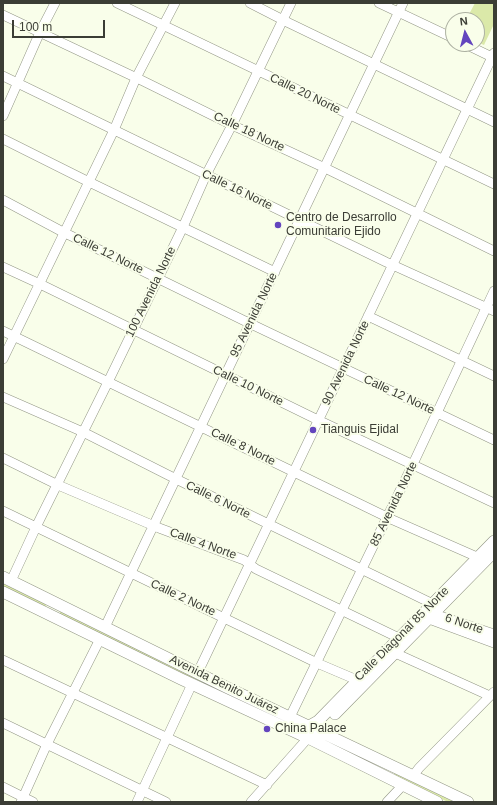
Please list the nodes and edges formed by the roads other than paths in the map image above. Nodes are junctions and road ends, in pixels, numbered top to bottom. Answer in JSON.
{"nodes":[{"id":1,"x":55,"y":3,"type":"edge"},
{"id":2,"x":117,"y":3,"type":"edge"},
{"id":3,"x":174,"y":3,"type":"edge"},
{"id":4,"x":250,"y":3,"type":"edge"},
{"id":5,"x":291,"y":3,"type":"edge"},
{"id":6,"x":378,"y":3,"type":"edge"},
{"id":7,"x":403,"y":3,"type":"edge"},
{"id":8,"x":398,"y":12,"type":"junction"},
{"id":9,"x":3,"y":15,"type":"edge"},
{"id":10,"x":283,"y":20,"type":"junction"},
{"id":11,"x":163,"y":26,"type":"junction"},
{"id":12,"x":40,"y":32,"type":"junction"},
{"id":13,"x":445,"y":34,"type":"edge"},
{"id":14,"x":484,"y":52,"type":"edge"},
{"id":15,"x":493,"y":56,"type":"edge"},
{"id":16,"x":373,"y":64,"type":"junction"},
{"id":17,"x":259,"y":71,"type":"junction"},
{"id":18,"x":3,"y":76,"type":"edge"},
{"id":19,"x":136,"y":78,"type":"junction"},
{"id":20,"x":18,"y":83,"type":"junction"},
{"id":21,"x":467,"y":109,"type":"junction"},
{"id":22,"x":350,"y":115,"type":"junction"},
{"id":23,"x":3,"y":116,"type":"edge"},
{"id":24,"x":494,"y":122,"type":"edge"},
{"id":25,"x":232,"y":125,"type":"junction"},
{"id":26,"x":114,"y":130,"type":"junction"},
{"id":27,"x":3,"y":139,"type":"edge"},
{"id":28,"x":443,"y":160,"type":"junction"},
{"id":29,"x":325,"y":168,"type":"junction"},
{"id":30,"x":206,"y":175,"type":"junction"},
{"id":31,"x":89,"y":182,"type":"junction"},
{"id":32,"x":494,"y":184,"type":"edge"},
{"id":33,"x":3,"y":200,"type":"edge"},
{"id":34,"x":418,"y":213,"type":"junction"},
{"id":35,"x":300,"y":220,"type":"junction"},
{"id":36,"x":183,"y":227,"type":"junction"},
{"id":37,"x":65,"y":233,"type":"junction"},
{"id":38,"x":494,"y":250,"type":"edge"},
{"id":39,"x":392,"y":264,"type":"junction"},
{"id":40,"x":3,"y":267,"type":"edge"},
{"id":41,"x":275,"y":272,"type":"junction"},
{"id":42,"x":159,"y":278,"type":"junction"},
{"id":43,"x":40,"y":284,"type":"junction"},
{"id":44,"x":494,"y":291,"type":"edge"},
{"id":45,"x":490,"y":309,"type":"edge"},
{"id":46,"x":368,"y":316,"type":"junction"},
{"id":47,"x":251,"y":324,"type":"junction"},
{"id":48,"x":133,"y":329,"type":"junction"},
{"id":49,"x":3,"y":331,"type":"edge"},
{"id":50,"x":14,"y":336,"type":"junction"},
{"id":51,"x":3,"y":359,"type":"edge"},
{"id":52,"x":462,"y":361,"type":"junction"},
{"id":53,"x":343,"y":368,"type":"junction"},
{"id":54,"x":226,"y":375,"type":"junction"},
{"id":55,"x":494,"y":376,"type":"edge"},
{"id":56,"x":108,"y":382,"type":"junction"},
{"id":57,"x":3,"y":398,"type":"edge"},
{"id":58,"x":437,"y":413,"type":"junction"},
{"id":59,"x":318,"y":420,"type":"junction"},
{"id":60,"x":200,"y":427,"type":"junction"},
{"id":61,"x":83,"y":432,"type":"junction"},
{"id":62,"x":494,"y":440,"type":"edge"},
{"id":63,"x":3,"y":458,"type":"edge"},
{"id":64,"x":413,"y":464,"type":"junction"},
{"id":65,"x":293,"y":472,"type":"junction"},
{"id":66,"x":176,"y":479,"type":"junction"},
{"id":67,"x":58,"y":485,"type":"junction"},
{"id":68,"x":494,"y":503,"type":"edge"},
{"id":69,"x":3,"y":511,"type":"edge"},
{"id":70,"x":387,"y":517,"type":"junction"},
{"id":71,"x":269,"y":524,"type":"junction"},
{"id":72,"x":154,"y":525,"type":"junction"},
{"id":73,"x":36,"y":527,"type":"junction"},
{"id":74,"x":494,"y":541,"type":"edge"},
{"id":75,"x":494,"y":552,"type":"edge"},
{"id":76,"x":481,"y":559,"type":"junction"},
{"id":77,"x":250,"y":564,"type":"junction"},
{"id":78,"x":362,"y":569,"type":"junction"},
{"id":79,"x":131,"y":572,"type":"junction"},
{"id":80,"x":7,"y":579,"type":"edge"},
{"id":81,"x":4,"y":594,"type":"edge"},
{"id":82,"x":48,"y":600,"type":"junction"},
{"id":83,"x":64,"y":607,"type":"junction"},
{"id":84,"x":41,"y":610,"type":"junction"},
{"id":85,"x":342,"y":610,"type":"junction"},
{"id":86,"x":432,"y":612,"type":"junction"},
{"id":87,"x":57,"y":618,"type":"junction"},
{"id":88,"x":224,"y":618,"type":"junction"},
{"id":89,"x":105,"y":627,"type":"junction"},
{"id":90,"x":494,"y":634,"type":"edge"},
{"id":91,"x":399,"y":638,"type":"junction"},
{"id":92,"x":100,"y":639,"type":"junction"},
{"id":93,"x":494,"y":643,"type":"edge"},
{"id":94,"x":395,"y":653,"type":"junction"},
{"id":95,"x":3,"y":660,"type":"edge"},
{"id":96,"x":317,"y":663,"type":"junction"},
{"id":97,"x":198,"y":672,"type":"junction"},
{"id":98,"x":361,"y":682,"type":"junction"},
{"id":99,"x":192,"y":684,"type":"junction"},
{"id":100,"x":73,"y":692,"type":"junction"},
{"id":101,"x":223,"y":692,"type":"junction"},
{"id":102,"x":492,"y":694,"type":"edge"},
{"id":103,"x":253,"y":699,"type":"junction"},
{"id":104,"x":247,"y":709,"type":"junction"},
{"id":105,"x":290,"y":717,"type":"junction"},
{"id":106,"x":3,"y":723,"type":"edge"},
{"id":107,"x":309,"y":726,"type":"junction"},
{"id":108,"x":324,"y":733,"type":"junction"},
{"id":109,"x":168,"y":737,"type":"junction"},
{"id":110,"x":308,"y":738,"type":"junction"},
{"id":111,"x":47,"y":744,"type":"junction"},
{"id":112,"x":380,"y":759,"type":"junction"},
{"id":113,"x":373,"y":770,"type":"junction"},
{"id":114,"x":401,"y":770,"type":"junction"},
{"id":115,"x":413,"y":776,"type":"junction"},
{"id":116,"x":398,"y":782,"type":"junction"},
{"id":117,"x":267,"y":785,"type":"junction"},
{"id":118,"x":3,"y":787,"type":"edge"},
{"id":119,"x":142,"y":791,"type":"junction"},
{"id":120,"x":22,"y":800,"type":"edge"},
{"id":121,"x":33,"y":802,"type":"edge"},
{"id":122,"x":137,"y":802,"type":"edge"},
{"id":123,"x":166,"y":802,"type":"edge"},
{"id":124,"x":251,"y":802,"type":"edge"},
{"id":125,"x":386,"y":802,"type":"edge"},
{"id":126,"x":437,"y":802,"type":"edge"},
{"id":127,"x":468,"y":802,"type":"edge"}],
"edges":[{"from":1,"to":12,"type":"street"},
{"from":2,"to":11,"type":"street","name":"Calle 20 Norte"},
{"from":3,"to":11,"type":"street"},
{"from":4,"to":10,"type":"street"},
{"from":5,"to":10,"type":"street","name":"100 Avenida Norte"},
{"from":6,"to":8,"type":"street"},
{"from":7,"to":8,"type":"street","name":"95 Avenida Norte"},
{"from":8,"to":13,"type":"street"},
{"from":8,"to":16,"type":"street","name":"95 Avenida Norte"},
{"from":9,"to":12,"type":"street","name":"Calle 18 Norte"},
{"from":10,"to":16,"type":"street"},
{"from":10,"to":17,"type":"street","name":"100 Avenida Norte"},
{"from":11,"to":17,"type":"street","name":"Calle 20 Norte"},
{"from":11,"to":19,"type":"street"},
{"from":12,"to":19,"type":"street","name":"Calle 18 Norte"},
{"from":12,"to":20,"type":"street"},
{"from":14,"to":15,"type":"street"},
{"from":15,"to":21,"type":"street","name":"90 Avenida Norte"},
{"from":16,"to":21,"type":"street"},
{"from":16,"to":22,"type":"street","name":"95 Avenida Norte"},
{"from":17,"to":22,"type":"street","name":"Calle 20 Norte"},
{"from":17,"to":25,"type":"street","name":"100 Avenida Norte"},
{"from":18,"to":20,"type":"street","name":"Calle 16 Norte"},
{"from":19,"to":25,"type":"street","name":"Calle 18 Norte"},
{"from":19,"to":26,"type":"street"},
{"from":20,"to":23,"type":"street"},
{"from":20,"to":26,"type":"street","name":"Calle 16 Norte"},
{"from":21,"to":24,"type":"street"},
{"from":21,"to":28,"type":"street","name":"90 Avenida Norte"},
{"from":22,"to":28,"type":"street","name":"Calle 20 Norte"},
{"from":22,"to":29,"type":"street","name":"95 Avenida Norte"},
{"from":25,"to":29,"type":"street","name":"Calle 18 Norte"},
{"from":25,"to":30,"type":"street","name":"100 Avenida Norte"},
{"from":26,"to":30,"type":"street","name":"Calle 16 Norte"},
{"from":26,"to":31,"type":"street"},
{"from":27,"to":31,"type":"street"},
{"from":28,"to":32,"type":"street","name":"Calle 20 Norte"},
{"from":28,"to":34,"type":"street","name":"90 Avenida Norte"},
{"from":29,"to":34,"type":"street","name":"Calle 18 Norte"},
{"from":29,"to":35,"type":"street","name":"95 Avenida Norte"},
{"from":30,"to":35,"type":"street","name":"Calle 16 Norte"},
{"from":30,"to":36,"type":"street","name":"100 Avenida Norte"},
{"from":31,"to":36,"type":"street"},
{"from":31,"to":37,"type":"street"},
{"from":33,"to":37,"type":"street","name":"Calle 12 Norte"},
{"from":34,"to":38,"type":"street","name":"Calle 18 Norte"},
{"from":34,"to":39,"type":"street","name":"90 Avenida Norte"},
{"from":35,"to":39,"type":"street","name":"Calle 16 Norte"},
{"from":35,"to":41,"type":"street","name":"95 Avenida Norte"},
{"from":36,"to":41,"type":"street"},
{"from":36,"to":42,"type":"street","name":"100 Avenida Norte"},
{"from":37,"to":42,"type":"street","name":"Calle 12 Norte"},
{"from":37,"to":43,"type":"street"},
{"from":39,"to":45,"type":"street","name":"Calle 16 Norte"},
{"from":39,"to":46,"type":"street","name":"90 Avenida Norte"},
{"from":40,"to":43,"type":"street","name":"Calle 10 Norte"},
{"from":41,"to":47,"type":"street","name":"95 Avenida Norte"},
{"from":42,"to":47,"type":"street","name":"Calle 12 Norte"},
{"from":42,"to":48,"type":"street","name":"100 Avenida Norte"},
{"from":43,"to":48,"type":"street","name":"Calle 10 Norte"},
{"from":43,"to":50,"type":"street"},
{"from":44,"to":45,"type":"street","name":"85 Avenida Norte"},
{"from":45,"to":52,"type":"street","name":"85 Avenida Norte"},
{"from":46,"to":52,"type":"street"},
{"from":46,"to":53,"type":"street","name":"90 Avenida Norte"},
{"from":47,"to":53,"type":"street","name":"Calle 12 Norte"},
{"from":47,"to":54,"type":"street","name":"95 Avenida Norte"},
{"from":48,"to":54,"type":"street","name":"Calle 10 Norte"},
{"from":48,"to":56,"type":"street","name":"100 Avenida Norte"},
{"from":49,"to":50,"type":"street","name":"Calle 8 Norte"},
{"from":50,"to":51,"type":"street"},
{"from":50,"to":56,"type":"street","name":"Calle 8 Norte"},
{"from":52,"to":55,"type":"street"},
{"from":52,"to":58,"type":"street","name":"85 Avenida Norte"},
{"from":53,"to":58,"type":"street","name":"Calle 12 Norte"},
{"from":53,"to":59,"type":"street","name":"90 Avenida Norte"},
{"from":54,"to":59,"type":"street","name":"Calle 10 Norte"},
{"from":54,"to":60,"type":"street","name":"95 Avenida Norte"},
{"from":56,"to":60,"type":"street","name":"Calle 8 Norte"},
{"from":56,"to":61,"type":"street","name":"100 Avenida Norte"},
{"from":57,"to":61,"type":"street","name":"Calle 6 Norte"},
{"from":58,"to":62,"type":"street","name":"Calle 12 Norte"},
{"from":58,"to":64,"type":"street","name":"85 Avenida Norte"},
{"from":59,"to":64,"type":"street","name":"Calle 10 Norte"},
{"from":59,"to":65,"type":"street","name":"90 Avenida Norte"},
{"from":60,"to":65,"type":"street","name":"Calle 8 Norte"},
{"from":60,"to":66,"type":"street","name":"95 Avenida Norte"},
{"from":61,"to":66,"type":"street","name":"Calle 6 Norte"},
{"from":61,"to":67,"type":"street","name":"100 Avenida Norte"},
{"from":63,"to":67,"type":"street","name":"Calle 4 Norte"},
{"from":64,"to":68,"type":"street","name":"Calle 10 Norte"},
{"from":64,"to":70,"type":"street","name":"85 Avenida Norte"},
{"from":65,"to":70,"type":"street","name":"Calle 8 Norte"},
{"from":65,"to":71,"type":"street","name":"90 Avenida Norte"},
{"from":66,"to":71,"type":"street","name":"Calle 6 Norte"},
{"from":66,"to":72,"type":"street","name":"95 Avenida Norte"},
{"from":67,"to":72,"type":"street","name":"Calle 4 Norte"},
{"from":67,"to":73,"type":"street","name":"100 Avenida Norte"},
{"from":69,"to":73,"type":"street","name":"Calle 2 Norte"},
{"from":70,"to":76,"type":"street","name":"Calle 8 Norte"},
{"from":70,"to":78,"type":"street","name":"85 Avenida Norte"},
{"from":71,"to":77,"type":"street","name":"90 Avenida Norte"},
{"from":71,"to":78,"type":"street","name":"Calle 6 Norte"},
{"from":72,"to":77,"type":"street","name":"Calle 4 Norte"},
{"from":72,"to":79,"type":"street","name":"95 Avenida Norte"},
{"from":73,"to":79,"type":"street","name":"Calle 2 Norte"},
{"from":73,"to":80,"type":"street","name":"100 Avenida Norte"},
{"from":74,"to":76,"type":"main road","name":"Calle Diagonal 85 Norte"},
{"from":75,"to":76,"type":"main road","name":"Calle Diagonal 85 Norte"},
{"from":76,"to":86,"type":"main road","name":"Calle Diagonal 85 Norte"},
{"from":77,"to":85,"type":"street","name":"Calle 4 Norte"},
{"from":77,"to":88,"type":"street","name":"90 Avenida Norte"},
{"from":78,"to":85,"type":"street","name":"85 Avenida Norte"},
{"from":78,"to":86,"type":"street","name":"Calle 6 Norte"},
{"from":79,"to":88,"type":"street","name":"Calle 2 Norte"},
{"from":79,"to":89,"type":"street","name":"95 Avenida Norte"},
{"from":80,"to":82,"type":"main road","name":"Avenida Benito Juárez"},
{"from":81,"to":84,"type":"main road","name":"Avenida Benito Juárez"},
{"from":82,"to":83,"type":"main road","name":"Avenida Benito Juárez"},
{"from":82,"to":84,"type":"main road"},
{"from":83,"to":87,"type":"main road"},
{"from":83,"to":89,"type":"main road","name":"Avenida Benito Juárez"},
{"from":84,"to":87,"type":"main road","name":"Avenida Benito Juárez"},
{"from":85,"to":91,"type":"street","name":"Calle 4 Norte"},
{"from":85,"to":96,"type":"street","name":"85 Avenida Norte"},
{"from":86,"to":90,"type":"street","name":"6 Norte"},
{"from":86,"to":91,"type":"main road","name":"Calle Diagonal 85 Norte"},
{"from":86,"to":93,"type":"street"},
{"from":86,"to":94,"type":"main road","name":"Calle Diagonal 85 Norte"},
{"from":87,"to":92,"type":"main road","name":"Avenida Benito Juárez"},
{"from":88,"to":96,"type":"street","name":"Calle 2 Norte"},
{"from":88,"to":97,"type":"street","name":"90 Avenida Norte"},
{"from":89,"to":97,"type":"main road","name":"Avenida Benito Juárez"},
{"from":91,"to":98,"type":"main road","name":"Calle Diagonal 85 Norte"},
{"from":92,"to":99,"type":"main road","name":"Avenida Benito Juárez"},
{"from":92,"to":100,"type":"street"},
{"from":94,"to":98,"type":"main road","name":"Calle Diagonal 85 Norte"},
{"from":94,"to":102,"type":"street"},
{"from":95,"to":100,"type":"street"},
{"from":96,"to":98,"type":"street","name":"Calle 2 Norte"},
{"from":96,"to":105,"type":"street","name":"85 Avenida Norte"},
{"from":97,"to":101,"type":"main road","name":"Avenida Benito Juárez"},
{"from":98,"to":107,"type":"main road","name":"Calle Diagonal 85 Norte"},
{"from":98,"to":108,"type":"main road","name":"Calle Diagonal 85 Norte"},
{"from":99,"to":101,"type":"main road","name":"Avenida Benito Juárez"},
{"from":99,"to":109,"type":"street"},
{"from":100,"to":109,"type":"street"},
{"from":100,"to":111,"type":"street"},
{"from":101,"to":103,"type":"main road","name":"Avenida Benito Juárez"},
{"from":101,"to":104,"type":"main road","name":"Avenida Benito Juárez"},
{"from":102,"to":115,"type":"street"},
{"from":103,"to":104,"type":"main road"},
{"from":103,"to":105,"type":"main road","name":"Avenida Benito Juárez"},
{"from":104,"to":110,"type":"main road","name":"Avenida Benito Juárez"},
{"from":105,"to":107,"type":"main road","name":"Avenida Benito Juárez"},
{"from":106,"to":111,"type":"street"},
{"from":107,"to":108,"type":"main road","name":"Avenida Benito Juárez"},
{"from":108,"to":112,"type":"main road","name":"Avenida Benito Juárez"},
{"from":109,"to":117,"type":"street"},
{"from":109,"to":119,"type":"street"},
{"from":110,"to":113,"type":"main road","name":"Avenida Benito Juárez"},
{"from":110,"to":117,"type":"street"},
{"from":111,"to":119,"type":"street"},
{"from":111,"to":120,"type":"street"},
{"from":112,"to":113,"type":"main road"},
{"from":112,"to":114,"type":"main road","name":"Avenida Benito Juárez"},
{"from":113,"to":116,"type":"main road","name":"Avenida Benito Juárez"},
{"from":114,"to":115,"type":"main road","name":"Avenida Benito Juárez"},
{"from":114,"to":116,"type":"main road"},
{"from":115,"to":127,"type":"main road","name":"Avenida Benito Juárez"},
{"from":116,"to":125,"type":"street"},
{"from":116,"to":126,"type":"main road","name":"Avenida Benito Juárez"},
{"from":117,"to":124,"type":"street"},
{"from":118,"to":120,"type":"street"},
{"from":119,"to":122,"type":"street"},
{"from":119,"to":123,"type":"street"},
{"from":120,"to":121,"type":"street"}]}
